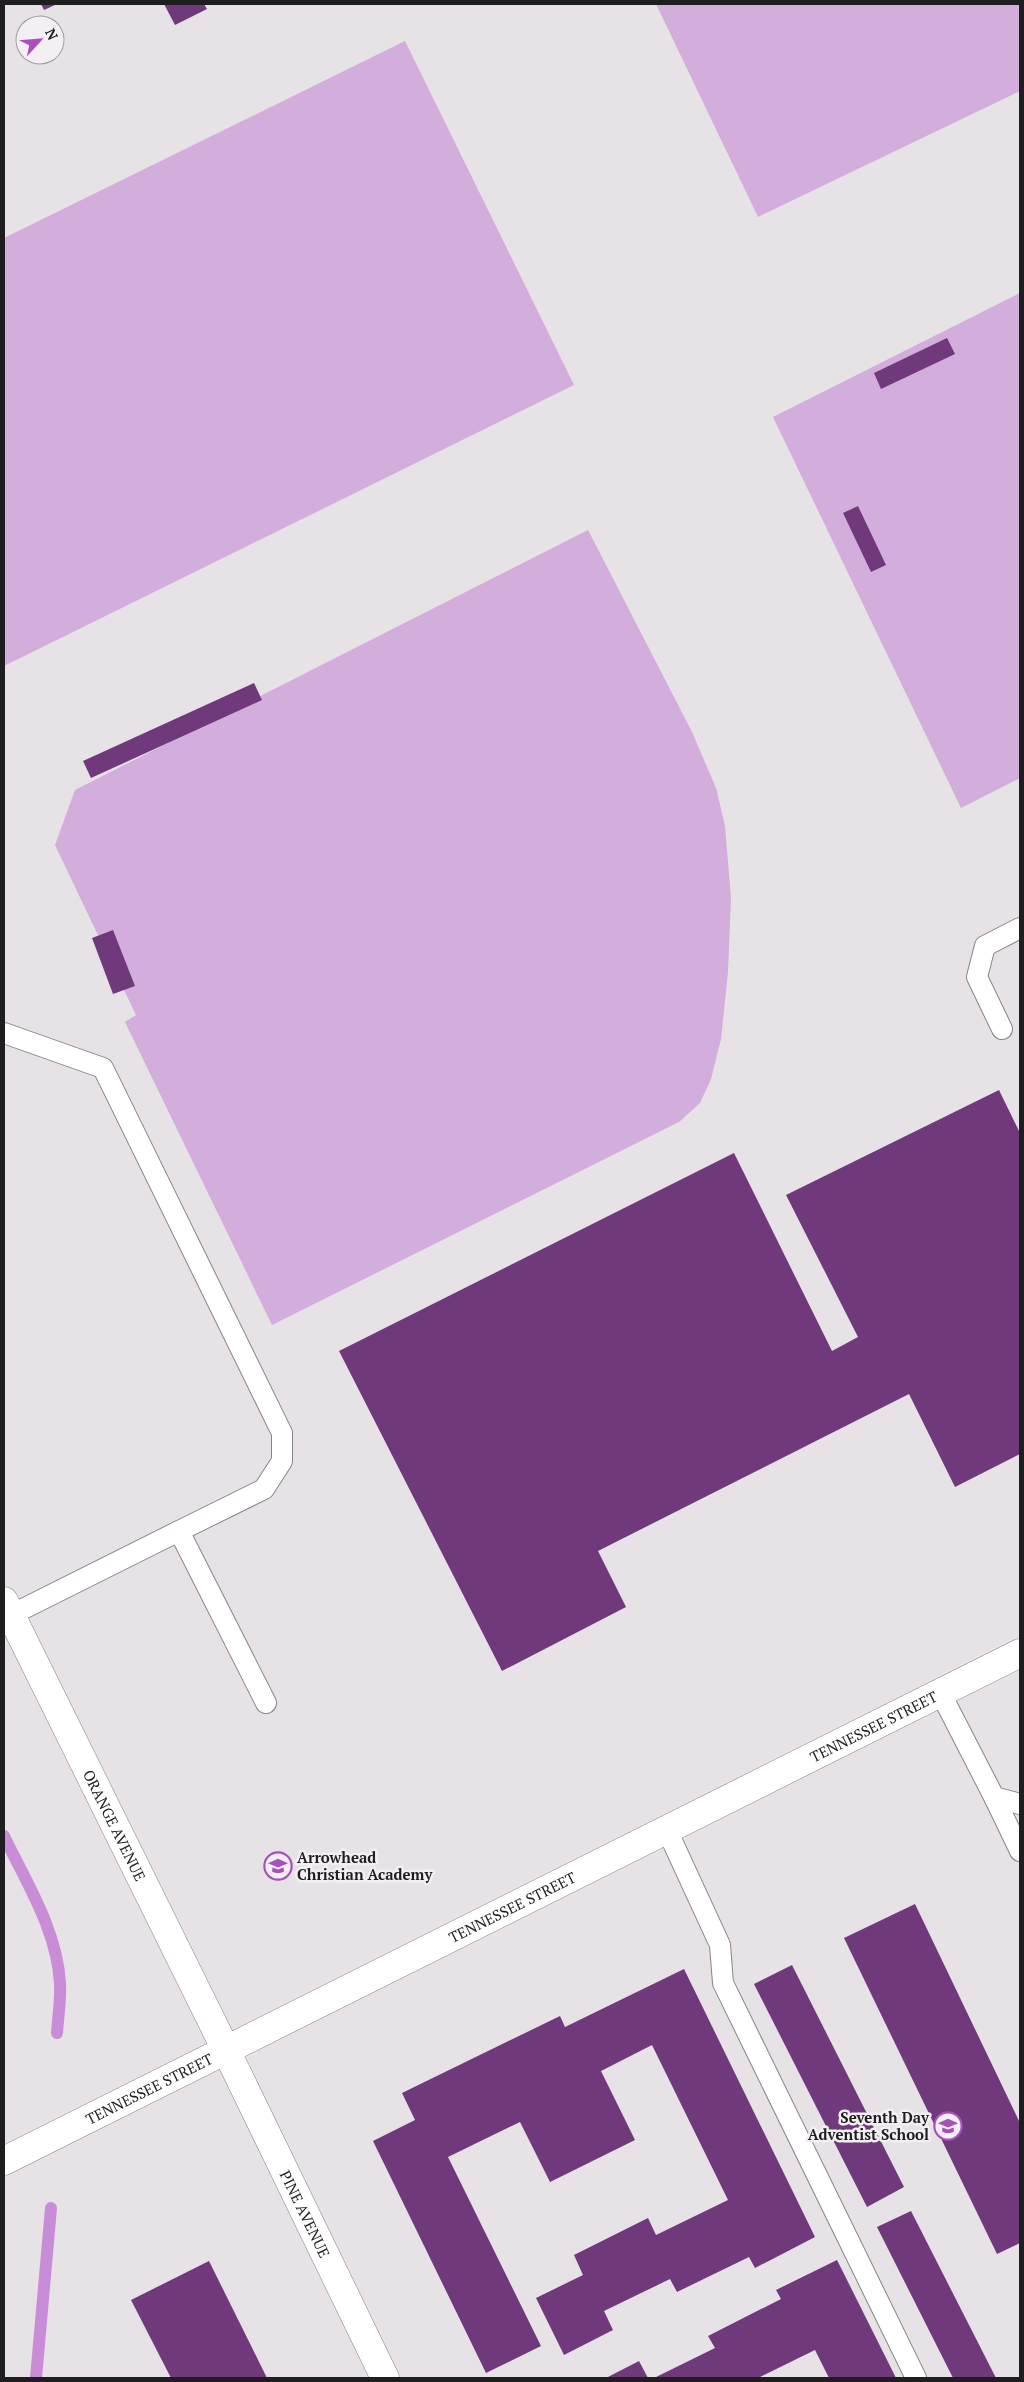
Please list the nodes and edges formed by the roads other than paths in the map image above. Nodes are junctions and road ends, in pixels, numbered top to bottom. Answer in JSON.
{"nodes":[{"id":1,"x":1020,"y":928,"type":"edge"},
{"id":2,"x":1002,"y":1029,"type":"dead end"},
{"id":3,"x":4,"y":1033,"type":"edge"},
{"id":4,"x":179,"y":1531,"type":"junction"},
{"id":5,"x":7,"y":1608,"type":"edge"},
{"id":6,"x":1020,"y":1653,"type":"edge"},
{"id":7,"x":940,"y":1692,"type":"junction"},
{"id":8,"x":266,"y":1703,"type":"dead end"},
{"id":9,"x":994,"y":1797,"type":"junction"},
{"id":10,"x":1020,"y":1804,"type":"edge"},
{"id":11,"x":667,"y":1830,"type":"junction"},
{"id":12,"x":1020,"y":1850,"type":"edge"},
{"id":13,"x":226,"y":2050,"type":"junction"},
{"id":14,"x":4,"y":2161,"type":"edge"},
{"id":15,"x":385,"y":2378,"type":"edge"},
{"id":16,"x":916,"y":2378,"type":"edge"}],
"edges":[{"from":1,"to":2,"type":"lane"},
{"from":3,"to":4,"type":"lane"},
{"from":4,"to":5,"type":"lane"},
{"from":4,"to":8,"type":"lane"},
{"from":5,"to":13,"type":"main road","name":"ORANGE AVENUE"},
{"from":6,"to":7,"type":"main road","name":"TENNESSEE STREET"},
{"from":7,"to":9,"type":"lane"},
{"from":7,"to":11,"type":"main road","name":"TENNESSEE STREET"},
{"from":9,"to":10,"type":"lane"},
{"from":9,"to":12,"type":"lane"},
{"from":11,"to":13,"type":"main road","name":"TENNESSEE STREET"},
{"from":11,"to":16,"type":"lane"},
{"from":13,"to":14,"type":"main road","name":"TENNESSEE STREET"},
{"from":13,"to":15,"type":"main road","name":"PINE AVENUE"}]}
